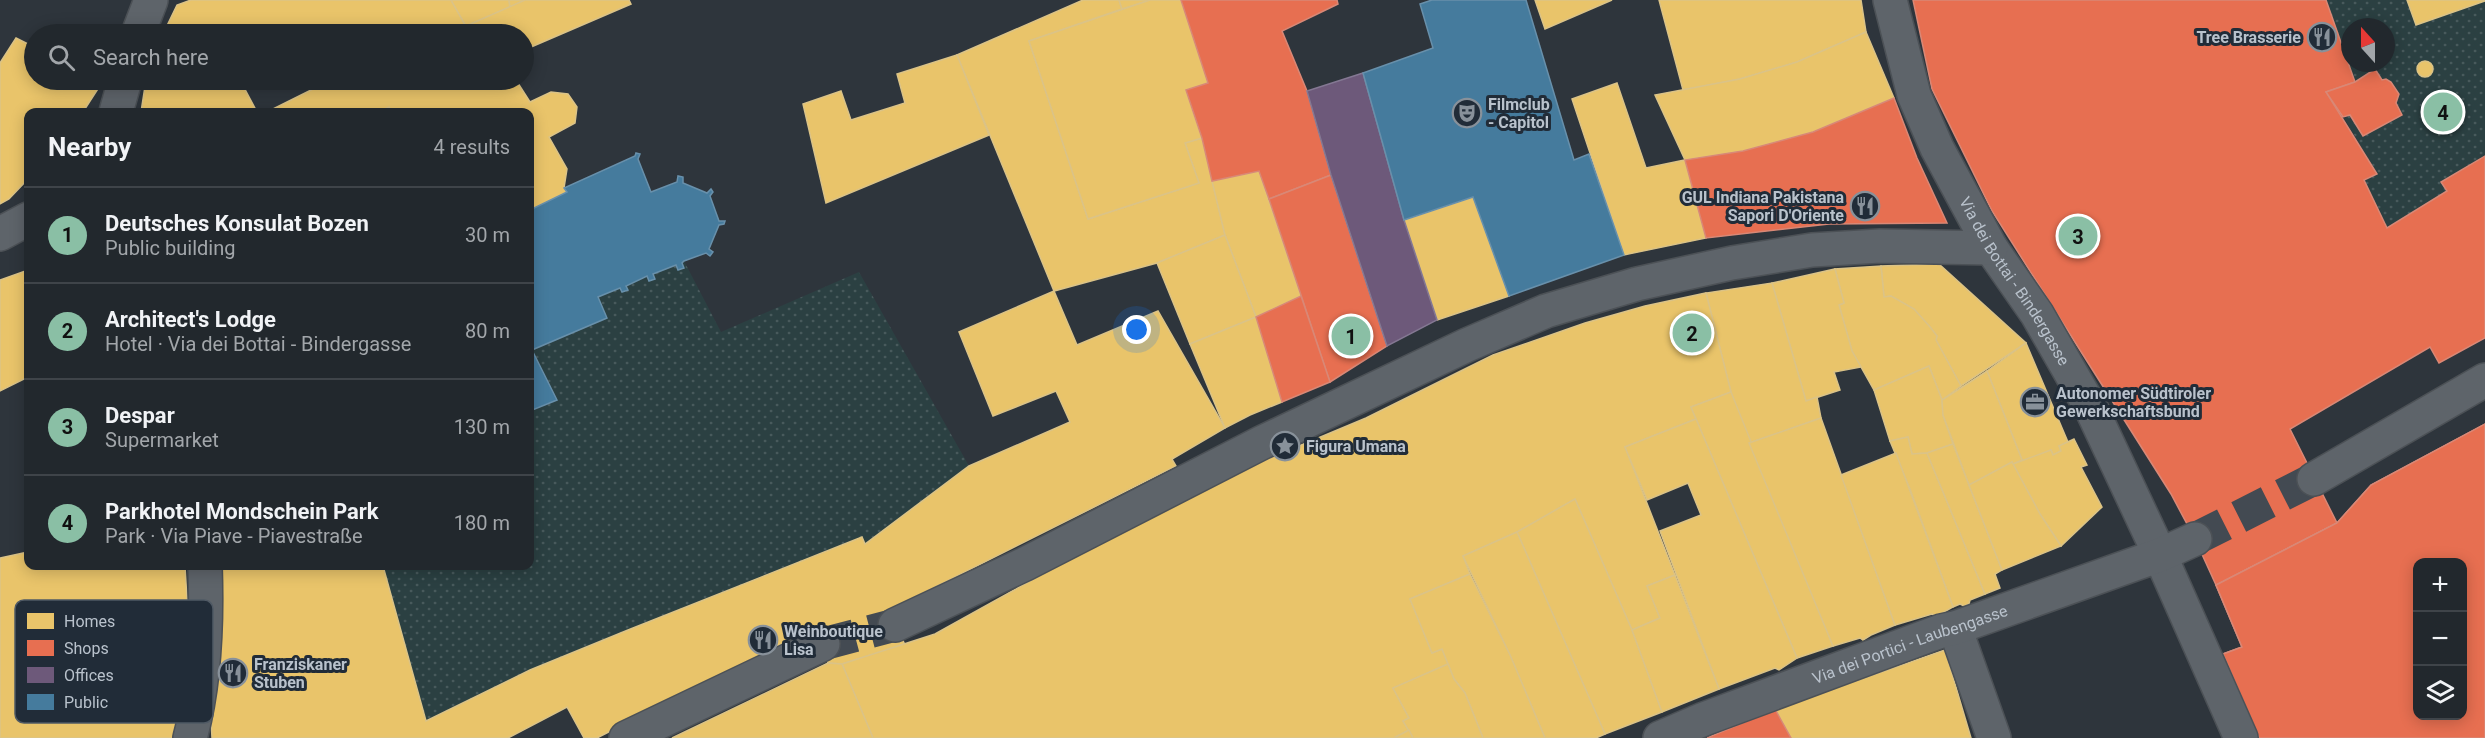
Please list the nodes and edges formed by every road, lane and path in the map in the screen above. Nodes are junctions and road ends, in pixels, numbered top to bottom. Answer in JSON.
{"nodes":[{"id":1,"x":151,"y":0,"type":"edge"},
{"id":2,"x":1890,"y":0,"type":"edge"},
{"id":3,"x":142,"y":24,"type":"edge"},
{"id":4,"x":122,"y":90,"type":"edge"},
{"id":5,"x":117,"y":108,"type":"edge"},
{"id":6,"x":24,"y":221,"type":"edge"},
{"id":7,"x":0,"y":234,"type":"edge"},
{"id":8,"x":1991,"y":248,"type":"junction"},
{"id":9,"x":2485,"y":380,"type":"edge"},
{"id":10,"x":2314,"y":479,"type":"tunnel mouth"},
{"id":11,"x":2195,"y":539,"type":"tunnel mouth"},
{"id":12,"x":2160,"y":555,"type":"junction"},
{"id":13,"x":205,"y":570,"type":"edge"},
{"id":14,"x":206,"y":600,"type":"edge"},
{"id":15,"x":895,"y":625,"type":"tunnel mouth"},
{"id":16,"x":1955,"y":628,"type":"junction"},
{"id":17,"x":823,"y":644,"type":"tunnel mouth"},
{"id":18,"x":192,"y":723,"type":"edge"},
{"id":19,"x":2240,"y":736,"type":"edge"},
{"id":20,"x":190,"y":738,"type":"edge"},
{"id":21,"x":626,"y":738,"type":"edge"},
{"id":22,"x":1660,"y":738,"type":"edge"},
{"id":23,"x":1994,"y":738,"type":"edge"}],
"edges":[{"from":1,"to":3,"type":"street"},
{"from":2,"to":8,"type":"street","name":"Via dei Bottai - Bindergasse"},
{"from":4,"to":5,"type":"street"},
{"from":6,"to":7,"type":"street"},
{"from":8,"to":12,"type":"street","name":"Via dei Bottai - Bindergasse"},
{"from":8,"to":15,"type":"street"},
{"from":9,"to":10,"type":"street"},
{"from":11,"to":12,"type":"street","name":"Via dei Portici - Laubengasse"},
{"from":12,"to":16,"type":"street","name":"Via dei Portici - Laubengasse"},
{"from":12,"to":19,"type":"street","name":"Via dei Bottai - Bindergasse"},
{"from":13,"to":14,"type":"street"},
{"from":16,"to":22,"type":"street","name":"Via dei Portici - Laubengasse"},
{"from":16,"to":23,"type":"street"},
{"from":17,"to":21,"type":"street"},
{"from":18,"to":20,"type":"street"}]}
